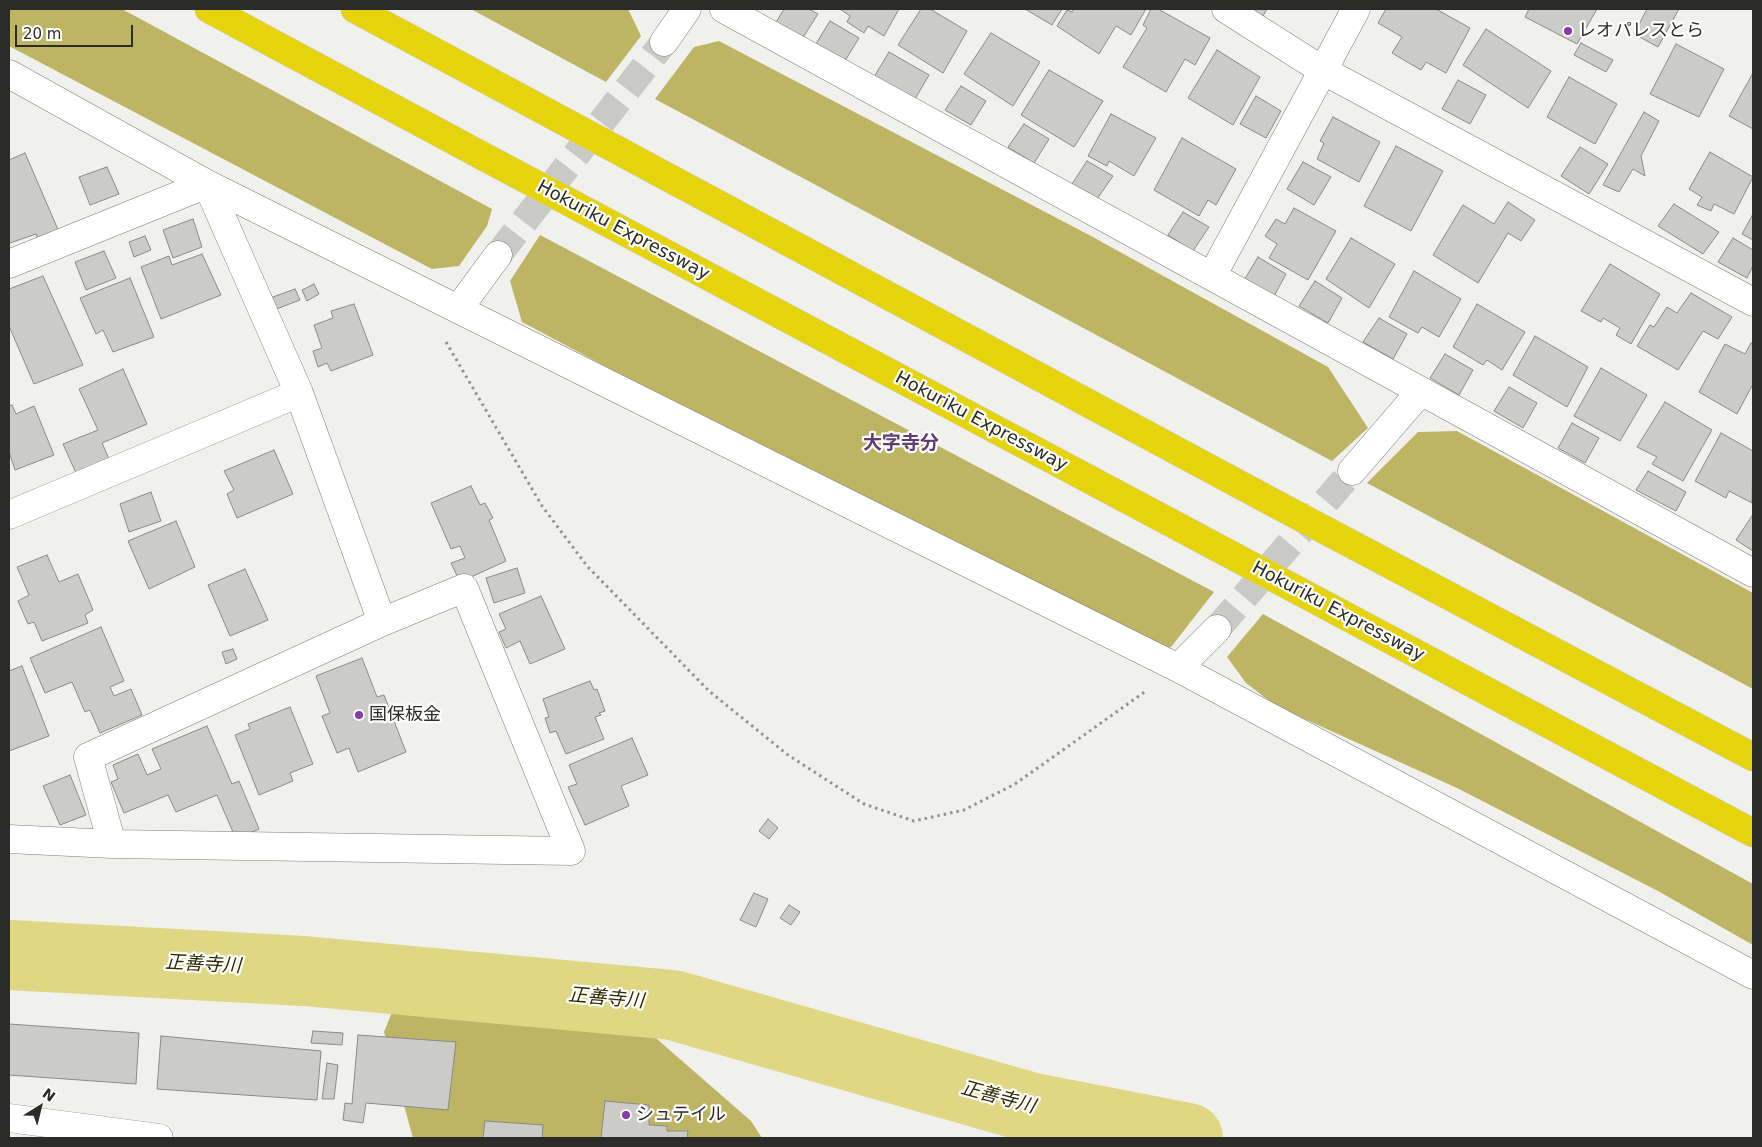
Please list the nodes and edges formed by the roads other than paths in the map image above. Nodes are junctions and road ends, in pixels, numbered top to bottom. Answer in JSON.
{"nodes":[{"id":1,"x":209,"y":9,"type":"edge"},
{"id":2,"x":355,"y":9,"type":"edge"},
{"id":3,"x":687,"y":9,"type":"edge"},
{"id":4,"x":724,"y":9,"type":"edge"},
{"id":5,"x":1226,"y":9,"type":"edge"},
{"id":6,"x":1356,"y":9,"type":"edge"},
{"id":7,"x":664,"y":42,"type":"tunnel mouth"},
{"id":8,"x":1322,"y":70,"type":"junction"},
{"id":9,"x":9,"y":74,"type":"edge"},
{"id":10,"x":207,"y":184,"type":"junction"},
{"id":11,"x":498,"y":255,"type":"tunnel mouth"},
{"id":12,"x":9,"y":264,"type":"edge"},
{"id":13,"x":1212,"y":276,"type":"junction"},
{"id":14,"x":1753,"y":302,"type":"edge"},
{"id":15,"x":459,"y":308,"type":"junction"},
{"id":16,"x":1420,"y":390,"type":"junction"},
{"id":17,"x":299,"y":393,"type":"junction"},
{"id":18,"x":1352,"y":471,"type":"tunnel mouth"},
{"id":19,"x":9,"y":515,"type":"edge"},
{"id":20,"x":1753,"y":573,"type":"edge"},
{"id":21,"x":382,"y":622,"type":"junction"},
{"id":22,"x":1217,"y":629,"type":"tunnel mouth"},
{"id":23,"x":1178,"y":668,"type":"junction"},
{"id":24,"x":1753,"y":757,"type":"edge"},
{"id":25,"x":1753,"y":832,"type":"edge"},
{"id":26,"x":9,"y":839,"type":"edge"},
{"id":27,"x":112,"y":844,"type":"junction"},
{"id":28,"x":1753,"y":975,"type":"edge"},
{"id":29,"x":9,"y":1118,"type":"edge"},
{"id":30,"x":158,"y":1138,"type":"edge"}],
"edges":[{"from":1,"to":25,"type":"highway","name":"Hokuriku Expressway"},
{"from":2,"to":24,"type":"highway"},
{"from":3,"to":7,"type":"street"},
{"from":4,"to":13,"type":"street"},
{"from":5,"to":8,"type":"street"},
{"from":6,"to":8,"type":"street"},
{"from":8,"to":13,"type":"street"},
{"from":8,"to":14,"type":"street"},
{"from":9,"to":10,"type":"street"},
{"from":10,"to":12,"type":"street"},
{"from":10,"to":15,"type":"street"},
{"from":10,"to":17,"type":"street"},
{"from":11,"to":15,"type":"street"},
{"from":13,"to":16,"type":"street"},
{"from":15,"to":23,"type":"street"},
{"from":16,"to":18,"type":"street"},
{"from":16,"to":20,"type":"street"},
{"from":17,"to":19,"type":"street"},
{"from":17,"to":21,"type":"street"},
{"from":21,"to":27,"type":"street"},
{"from":21,"to":27,"type":"street"},
{"from":22,"to":23,"type":"street"},
{"from":23,"to":28,"type":"street"},
{"from":26,"to":27,"type":"street"},
{"from":29,"to":30,"type":"street"}]}
